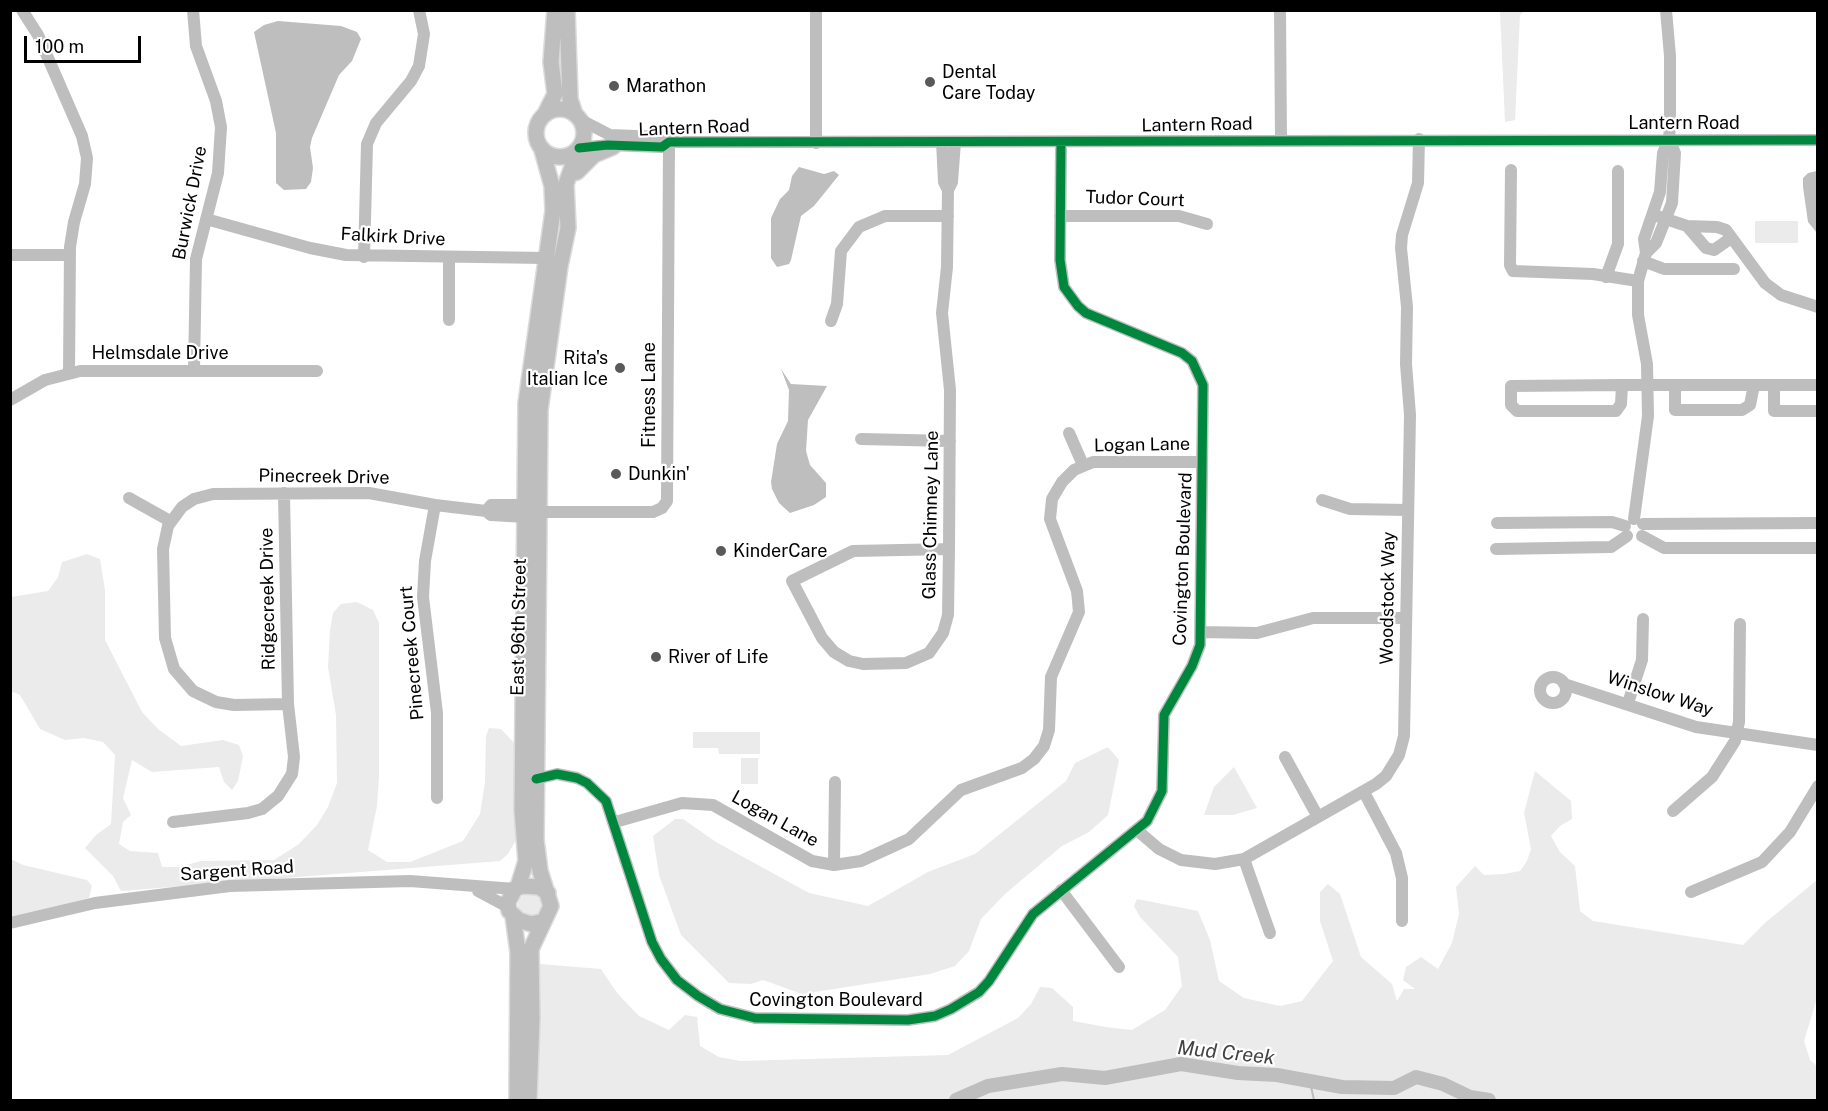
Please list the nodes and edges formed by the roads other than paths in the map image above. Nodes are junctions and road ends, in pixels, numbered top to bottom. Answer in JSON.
{"nodes":[{"id":1,"x":22,"y":10,"type":"edge"},
{"id":2,"x":193,"y":10,"type":"edge"},
{"id":3,"x":419,"y":10,"type":"edge"},
{"id":4,"x":555,"y":10,"type":"edge"},
{"id":5,"x":567,"y":10,"type":"edge"},
{"id":6,"x":816,"y":10,"type":"edge"},
{"id":7,"x":1280,"y":10,"type":"edge"},
{"id":8,"x":1666,"y":10,"type":"edge"},
{"id":9,"x":545,"y":114,"type":"junction"},
{"id":10,"x":578,"y":117,"type":"junction"},
{"id":11,"x":1419,"y":139,"type":"junction"},
{"id":12,"x":1669,"y":139,"type":"junction"},
{"id":13,"x":1818,"y":140,"type":"edge"},
{"id":14,"x":1281,"y":141,"type":"junction"},
{"id":15,"x":669,"y":142,"type":"junction"},
{"id":16,"x":816,"y":142,"type":"junction"},
{"id":17,"x":942,"y":142,"type":"junction"},
{"id":18,"x":955,"y":142,"type":"junction"},
{"id":19,"x":1061,"y":142,"type":"junction"},
{"id":20,"x":613,"y":147,"type":"junction"},
{"id":21,"x":579,"y":149,"type":"junction"},
{"id":22,"x":542,"y":150,"type":"junction"},
{"id":23,"x":1511,"y":170,"type":"dead end"},
{"id":24,"x":1618,"y":171,"type":"dead end"},
{"id":25,"x":568,"y":174,"type":"junction"},
{"id":26,"x":948,"y":190,"type":"junction"},
{"id":27,"x":1654,"y":215,"type":"junction"},
{"id":28,"x":948,"y":216,"type":"junction"},
{"id":29,"x":1060,"y":216,"type":"junction"},
{"id":30,"x":206,"y":219,"type":"junction"},
{"id":31,"x":1667,"y":220,"type":"junction"},
{"id":32,"x":1207,"y":224,"type":"dead end"},
{"id":33,"x":1687,"y":226,"type":"junction"},
{"id":34,"x":1731,"y":238,"type":"junction"},
{"id":35,"x":10,"y":255,"type":"edge"},
{"id":36,"x":70,"y":255,"type":"junction"},
{"id":37,"x":364,"y":257,"type":"junction"},
{"id":38,"x":1644,"y":257,"type":"junction"},
{"id":39,"x":449,"y":258,"type":"junction"},
{"id":40,"x":546,"y":258,"type":"junction"},
{"id":41,"x":1734,"y":269,"type":"dead end"},
{"id":42,"x":1606,"y":277,"type":"junction"},
{"id":43,"x":1638,"y":281,"type":"junction"},
{"id":44,"x":1818,"y":307,"type":"edge"},
{"id":45,"x":449,"y":320,"type":"dead end"},
{"id":46,"x":831,"y":321,"type":"dead end"},
{"id":47,"x":194,"y":371,"type":"junction"},
{"id":48,"x":317,"y":371,"type":"dead end"},
{"id":49,"x":69,"y":373,"type":"junction"},
{"id":50,"x":1622,"y":385,"type":"junction"},
{"id":51,"x":1754,"y":385,"type":"junction"},
{"id":52,"x":1774,"y":385,"type":"junction"},
{"id":53,"x":1818,"y":385,"type":"edge"},
{"id":54,"x":1648,"y":386,"type":"junction"},
{"id":55,"x":1675,"y":386,"type":"junction"},
{"id":56,"x":10,"y":400,"type":"edge"},
{"id":57,"x":1818,"y":411,"type":"edge"},
{"id":58,"x":1069,"y":433,"type":"dead end"},
{"id":59,"x":861,"y":440,"type":"dead end"},
{"id":60,"x":950,"y":441,"type":"junction"},
{"id":61,"x":1202,"y":462,"type":"junction"},
{"id":62,"x":1083,"y":465,"type":"junction"},
{"id":63,"x":284,"y":493,"type":"junction"},
{"id":64,"x":129,"y":498,"type":"dead end"},
{"id":65,"x":1322,"y":500,"type":"dead end"},
{"id":66,"x":435,"y":506,"type":"junction"},
{"id":67,"x":1408,"y":510,"type":"junction"},
{"id":68,"x":529,"y":511,"type":"junction"},
{"id":69,"x":170,"y":521,"type":"junction"},
{"id":70,"x":1497,"y":523,"type":"dead end"},
{"id":71,"x":1818,"y":523,"type":"edge"},
{"id":72,"x":1634,"y":528,"type":"junction"},
{"id":73,"x":1818,"y":548,"type":"edge"},
{"id":74,"x":949,"y":549,"type":"junction"},
{"id":75,"x":1496,"y":549,"type":"dead end"},
{"id":76,"x":1406,"y":618,"type":"junction"},
{"id":77,"x":1643,"y":619,"type":"dead end"},
{"id":78,"x":1740,"y":624,"type":"dead end"},
{"id":79,"x":1200,"y":632,"type":"junction"},
{"id":80,"x":1564,"y":684,"type":"dead end"},
{"id":81,"x":1628,"y":703,"type":"junction"},
{"id":82,"x":288,"y":704,"type":"junction"},
{"id":83,"x":522,"y":711,"type":"junction"},
{"id":84,"x":1737,"y":734,"type":"junction"},
{"id":85,"x":1818,"y":745,"type":"edge"},
{"id":86,"x":1285,"y":757,"type":"dead end"},
{"id":87,"x":540,"y":773,"type":"junction"},
{"id":88,"x":835,"y":782,"type":"dead end"},
{"id":89,"x":1818,"y":786,"type":"edge"},
{"id":90,"x":1364,"y":792,"type":"junction"},
{"id":91,"x":437,"y":798,"type":"dead end"},
{"id":92,"x":1673,"y":811,"type":"dead end"},
{"id":93,"x":1318,"y":817,"type":"junction"},
{"id":94,"x":173,"y":822,"type":"dead end"},
{"id":95,"x":615,"y":822,"type":"junction"},
{"id":96,"x":1138,"y":831,"type":"junction"},
{"id":97,"x":1244,"y":859,"type":"junction"},
{"id":98,"x":834,"y":865,"type":"junction"},
{"id":99,"x":469,"y":887,"type":"junction"},
{"id":100,"x":516,"y":888,"type":"junction"},
{"id":101,"x":1061,"y":890,"type":"junction"},
{"id":102,"x":1691,"y":892,"type":"dead end"},
{"id":103,"x":548,"y":893,"type":"junction"},
{"id":104,"x":510,"y":912,"type":"junction"},
{"id":105,"x":544,"y":921,"type":"junction"},
{"id":106,"x":1402,"y":921,"type":"dead end"},
{"id":107,"x":10,"y":923,"type":"edge"},
{"id":108,"x":1270,"y":933,"type":"dead end"},
{"id":109,"x":1119,"y":967,"type":"dead end"},
{"id":110,"x":517,"y":1101,"type":"edge"},
{"id":111,"x":529,"y":1101,"type":"edge"}],
"edges":[{"from":1,"to":36,"type":"street"},
{"from":2,"to":30,"type":"street","name":"Burwick Drive"},
{"from":3,"to":37,"type":"street"},
{"from":4,"to":9,"type":"main road"},
{"from":5,"to":10,"type":"main road"},
{"from":6,"to":16,"type":"street"},
{"from":7,"to":14,"type":"street"},
{"from":8,"to":12,"type":"street"},
{"from":9,"to":10,"type":"main road"},
{"from":9,"to":22,"type":"main road"},
{"from":10,"to":15,"type":"street","name":"Lantern Road"},
{"from":10,"to":21,"type":"main road"},
{"from":11,"to":12,"type":"street","name":"Lantern Road"},
{"from":11,"to":14,"type":"street","name":"Lantern Road"},
{"from":11,"to":67,"type":"street","name":"Woodstock Way"},
{"from":12,"to":13,"type":"street","name":"Lantern Road"},
{"from":12,"to":27,"type":"street"},
{"from":12,"to":31,"type":"street"},
{"from":14,"to":19,"type":"street","name":"Lantern Road"},
{"from":15,"to":16,"type":"street","name":"Lantern Road"},
{"from":15,"to":20,"type":"street","name":"Lantern Road"},
{"from":15,"to":68,"type":"street","name":"Fitness Lane"},
{"from":16,"to":17,"type":"street","name":"Lantern Road"},
{"from":17,"to":18,"type":"street","name":"Lantern Road"},
{"from":17,"to":26,"type":"street","name":"Glass Chimney Lane"},
{"from":18,"to":19,"type":"street","name":"Lantern Road"},
{"from":18,"to":26,"type":"street","name":"Glass Chimney Lane"},
{"from":19,"to":29,"type":"street","name":"Covington Boulevard"},
{"from":20,"to":21,"type":"street","name":"Lantern Road"},
{"from":20,"to":25,"type":"main road"},
{"from":21,"to":22,"type":"main road"},
{"from":21,"to":25,"type":"main road","name":"East 96th Street"},
{"from":22,"to":40,"type":"main road","name":"East 96th Street"},
{"from":23,"to":42,"type":"street"},
{"from":24,"to":42,"type":"street"},
{"from":25,"to":68,"type":"main road","name":"East 96th Street"},
{"from":26,"to":28,"type":"street","name":"Glass Chimney Lane"},
{"from":27,"to":31,"type":"street"},
{"from":27,"to":38,"type":"street"},
{"from":28,"to":46,"type":"street"},
{"from":28,"to":60,"type":"street","name":"Glass Chimney Lane"},
{"from":29,"to":32,"type":"street","name":"Tudor Court"},
{"from":29,"to":61,"type":"street","name":"Covington Boulevard"},
{"from":30,"to":37,"type":"street","name":"Falkirk Drive"},
{"from":30,"to":47,"type":"street","name":"Burwick Drive"},
{"from":31,"to":33,"type":"street"},
{"from":31,"to":38,"type":"street"},
{"from":33,"to":34,"type":"street"},
{"from":33,"to":34,"type":"street"},
{"from":34,"to":44,"type":"street"},
{"from":35,"to":36,"type":"street"},
{"from":36,"to":49,"type":"street"},
{"from":37,"to":39,"type":"street","name":"Falkirk Drive"},
{"from":38,"to":41,"type":"street"},
{"from":38,"to":43,"type":"street"},
{"from":39,"to":40,"type":"street","name":"Falkirk Drive"},
{"from":39,"to":45,"type":"street"},
{"from":40,"to":68,"type":"main road","name":"East 96th Street"},
{"from":42,"to":43,"type":"street"},
{"from":43,"to":54,"type":"street"},
{"from":47,"to":48,"type":"street","name":"Helmsdale Drive"},
{"from":47,"to":49,"type":"street","name":"Helmsdale Drive"},
{"from":49,"to":56,"type":"street","name":"Helmsdale Drive"},
{"from":50,"to":50,"type":"street"},
{"from":50,"to":54,"type":"street"},
{"from":51,"to":52,"type":"street"},
{"from":51,"to":55,"type":"street"},
{"from":51,"to":55,"type":"street"},
{"from":52,"to":53,"type":"street"},
{"from":52,"to":57,"type":"street"},
{"from":54,"to":55,"type":"street"},
{"from":54,"to":72,"type":"street"},
{"from":58,"to":62,"type":"street","name":"Logan Lane"},
{"from":59,"to":60,"type":"street"},
{"from":60,"to":74,"type":"street","name":"Glass Chimney Lane"},
{"from":61,"to":62,"type":"street","name":"Logan Lane"},
{"from":61,"to":79,"type":"street","name":"Covington Boulevard"},
{"from":62,"to":98,"type":"street","name":"Logan Lane"},
{"from":63,"to":66,"type":"street","name":"Pinecreek Drive"},
{"from":63,"to":69,"type":"street","name":"Pinecreek Drive"},
{"from":63,"to":82,"type":"street","name":"Ridgecreek Drive"},
{"from":64,"to":69,"type":"street"},
{"from":65,"to":67,"type":"street"},
{"from":66,"to":68,"type":"street","name":"Pinecreek Drive"},
{"from":66,"to":91,"type":"street","name":"Pinecreek Court"},
{"from":67,"to":76,"type":"street","name":"Woodstock Way"},
{"from":68,"to":83,"type":"main road","name":"East 96th Street"},
{"from":68,"to":87,"type":"main road","name":"East 96th Street"},
{"from":69,"to":82,"type":"street"},
{"from":70,"to":72,"type":"street"},
{"from":71,"to":72,"type":"street"},
{"from":72,"to":73,"type":"street"},
{"from":72,"to":75,"type":"street"},
{"from":74,"to":74,"type":"street","name":"Glass Chimney Lane"},
{"from":76,"to":79,"type":"street"},
{"from":76,"to":90,"type":"street","name":"Woodstock Way"},
{"from":77,"to":81,"type":"street"},
{"from":78,"to":84,"type":"street"},
{"from":79,"to":96,"type":"street","name":"Covington Boulevard"},
{"from":80,"to":81,"type":"street","name":"Winslow Way"},
{"from":81,"to":84,"type":"street","name":"Winslow Way"},
{"from":82,"to":94,"type":"street","name":"Ridgecreek Drive"},
{"from":83,"to":87,"type":"main road"},
{"from":83,"to":100,"type":"main road","name":"East 96th Street"},
{"from":84,"to":85,"type":"street","name":"Winslow Way"},
{"from":84,"to":92,"type":"street"},
{"from":86,"to":93,"type":"street"},
{"from":87,"to":95,"type":"street","name":"Covington Boulevard"},
{"from":87,"to":103,"type":"main road","name":"East 96th Street"},
{"from":88,"to":98,"type":"street"},
{"from":89,"to":102,"type":"street"},
{"from":90,"to":93,"type":"street","name":"Woodstock Way"},
{"from":90,"to":106,"type":"street"},
{"from":93,"to":97,"type":"street","name":"Woodstock Way"},
{"from":95,"to":98,"type":"street","name":"Logan Lane"},
{"from":95,"to":101,"type":"street","name":"Covington Boulevard"},
{"from":96,"to":97,"type":"street","name":"Woodstock Way"},
{"from":96,"to":101,"type":"street","name":"Covington Boulevard"},
{"from":97,"to":108,"type":"street"},
{"from":99,"to":100,"type":"street","name":"Sargent Road"},
{"from":99,"to":104,"type":"street","name":"Sargent Road"},
{"from":99,"to":107,"type":"street","name":"Sargent Road"},
{"from":100,"to":103,"type":"main road"},
{"from":100,"to":104,"type":"main road","name":"East 96th Street"},
{"from":101,"to":109,"type":"street"},
{"from":103,"to":105,"type":"main road","name":"East 96th Street"},
{"from":104,"to":105,"type":"main road"},
{"from":104,"to":110,"type":"main road","name":"East 96th Street"},
{"from":105,"to":111,"type":"main road","name":"East 96th Street"}]}
